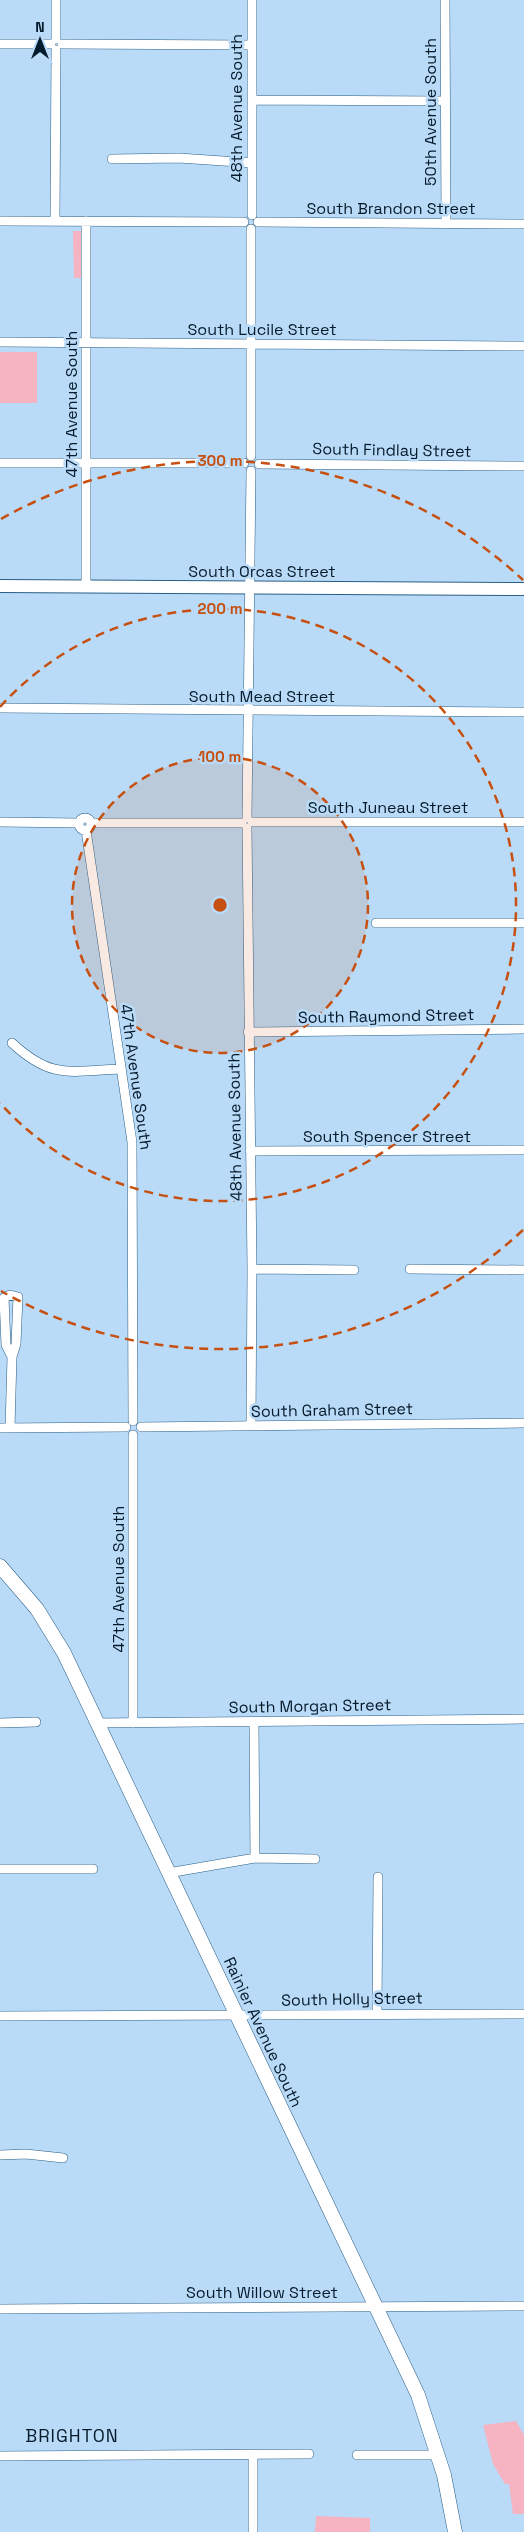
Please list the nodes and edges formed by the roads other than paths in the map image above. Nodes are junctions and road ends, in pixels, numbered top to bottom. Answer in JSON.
{"nodes":[{"id":1,"x":56,"y":0,"type":"edge"},
{"id":2,"x":252,"y":0,"type":"edge"},
{"id":3,"x":445,"y":0,"type":"edge"},
{"id":4,"x":0,"y":44,"type":"edge"},
{"id":5,"x":56,"y":45,"type":"junction"},
{"id":6,"x":251,"y":45,"type":"junction"},
{"id":7,"x":252,"y":100,"type":"junction"},
{"id":8,"x":445,"y":101,"type":"junction"},
{"id":9,"x":112,"y":159,"type":"dead end"},
{"id":10,"x":252,"y":163,"type":"junction"},
{"id":11,"x":0,"y":220,"type":"edge"},
{"id":12,"x":55,"y":221,"type":"junction"},
{"id":13,"x":86,"y":221,"type":"junction"},
{"id":14,"x":251,"y":222,"type":"junction"},
{"id":15,"x":446,"y":223,"type":"junction"},
{"id":16,"x":524,"y":224,"type":"edge"},
{"id":17,"x":0,"y":342,"type":"edge"},
{"id":18,"x":87,"y":344,"type":"junction"},
{"id":19,"x":251,"y":344,"type":"junction"},
{"id":20,"x":524,"y":346,"type":"edge"},
{"id":21,"x":251,"y":456,"type":"junction"},
{"id":22,"x":0,"y":463,"type":"edge"},
{"id":23,"x":86,"y":463,"type":"junction"},
{"id":24,"x":244,"y":463,"type":"junction"},
{"id":25,"x":259,"y":464,"type":"junction"},
{"id":26,"x":524,"y":466,"type":"edge"},
{"id":27,"x":251,"y":471,"type":"junction"},
{"id":28,"x":0,"y":586,"type":"edge"},
{"id":29,"x":86,"y":586,"type":"junction"},
{"id":30,"x":251,"y":587,"type":"junction"},
{"id":31,"x":524,"y":589,"type":"edge"},
{"id":32,"x":0,"y":708,"type":"edge"},
{"id":33,"x":247,"y":710,"type":"junction"},
{"id":34,"x":524,"y":712,"type":"edge"},
{"id":35,"x":0,"y":822,"type":"edge"},
{"id":36,"x":524,"y":822,"type":"edge"},
{"id":37,"x":247,"y":823,"type":"junction"},
{"id":38,"x":86,"y":825,"type":"junction"},
{"id":39,"x":524,"y":923,"type":"edge"},
{"id":40,"x":376,"y":924,"type":"dead end"},
{"id":41,"x":524,"y":1029,"type":"edge"},
{"id":42,"x":248,"y":1032,"type":"junction"},
{"id":43,"x":12,"y":1043,"type":"dead end"},
{"id":44,"x":121,"y":1069,"type":"junction"},
{"id":45,"x":524,"y":1150,"type":"edge"},
{"id":46,"x":250,"y":1151,"type":"junction"},
{"id":47,"x":410,"y":1269,"type":"dead end"},
{"id":48,"x":252,"y":1270,"type":"junction"},
{"id":49,"x":354,"y":1270,"type":"dead end"},
{"id":50,"x":524,"y":1270,"type":"edge"},
{"id":51,"x":12,"y":1357,"type":"junction"},
{"id":52,"x":524,"y":1423,"type":"edge"},
{"id":53,"x":133,"y":1425,"type":"junction"},
{"id":54,"x":251,"y":1426,"type":"junction"},
{"id":55,"x":0,"y":1428,"type":"edge"},
{"id":56,"x":10,"y":1428,"type":"junction"},
{"id":57,"x":0,"y":1566,"type":"edge"},
{"id":58,"x":524,"y":1719,"type":"edge"},
{"id":59,"x":36,"y":1722,"type":"dead end"},
{"id":60,"x":254,"y":1722,"type":"junction"},
{"id":61,"x":0,"y":1723,"type":"edge"},
{"id":62,"x":97,"y":1723,"type":"junction"},
{"id":63,"x":133,"y":1723,"type":"junction"},
{"id":64,"x":255,"y":1858,"type":"junction"},
{"id":65,"x":315,"y":1859,"type":"dead end"},
{"id":66,"x":93,"y":1868,"type":"dead end"},
{"id":67,"x":0,"y":1869,"type":"edge"},
{"id":68,"x":168,"y":1873,"type":"junction"},
{"id":69,"x":378,"y":1877,"type":"dead end"},
{"id":70,"x":377,"y":2014,"type":"junction"},
{"id":71,"x":524,"y":2014,"type":"edge"},
{"id":72,"x":0,"y":2016,"type":"edge"},
{"id":73,"x":236,"y":2016,"type":"junction"},
{"id":74,"x":0,"y":2155,"type":"edge"},
{"id":75,"x":63,"y":2158,"type":"dead end"},
{"id":76,"x":524,"y":2306,"type":"edge"},
{"id":77,"x":374,"y":2307,"type":"junction"},
{"id":78,"x":0,"y":2309,"type":"edge"},
{"id":79,"x":308,"y":2454,"type":"dead end"},
{"id":80,"x":252,"y":2455,"type":"junction"},
{"id":81,"x":357,"y":2455,"type":"dead end"},
{"id":82,"x":438,"y":2455,"type":"junction"},
{"id":83,"x":0,"y":2456,"type":"edge"},
{"id":84,"x":253,"y":2532,"type":"edge"},
{"id":85,"x":455,"y":2532,"type":"edge"}],
"edges":[{"from":1,"to":5,"type":"street"},
{"from":2,"to":6,"type":"street","name":"48th Avenue South"},
{"from":3,"to":8,"type":"street","name":"50th Avenue South"},
{"from":4,"to":5,"type":"street"},
{"from":5,"to":6,"type":"street"},
{"from":5,"to":12,"type":"street"},
{"from":6,"to":7,"type":"street","name":"48th Avenue South"},
{"from":7,"to":8,"type":"street"},
{"from":7,"to":10,"type":"street","name":"48th Avenue South"},
{"from":8,"to":15,"type":"street","name":"50th Avenue South"},
{"from":9,"to":10,"type":"street"},
{"from":10,"to":14,"type":"street","name":"48th Avenue South"},
{"from":11,"to":12,"type":"street","name":"South Brandon Street"},
{"from":12,"to":13,"type":"street","name":"South Brandon Street"},
{"from":13,"to":14,"type":"street","name":"South Brandon Street"},
{"from":13,"to":18,"type":"street","name":"47th Avenue South"},
{"from":14,"to":15,"type":"street","name":"South Brandon Street"},
{"from":14,"to":19,"type":"street","name":"48th Avenue South"},
{"from":15,"to":16,"type":"street","name":"South Brandon Street"},
{"from":17,"to":18,"type":"street","name":"South Lucile Street"},
{"from":18,"to":19,"type":"street","name":"South Lucile Street"},
{"from":18,"to":23,"type":"street","name":"47th Avenue South"},
{"from":19,"to":20,"type":"street","name":"South Lucile Street"},
{"from":19,"to":21,"type":"street","name":"48th Avenue South"},
{"from":21,"to":24,"type":"street"},
{"from":21,"to":25,"type":"street"},
{"from":22,"to":23,"type":"street"},
{"from":23,"to":24,"type":"street"},
{"from":23,"to":29,"type":"street","name":"47th Avenue South"},
{"from":24,"to":27,"type":"street"},
{"from":25,"to":26,"type":"street","name":"South Findlay Street"},
{"from":25,"to":27,"type":"street"},
{"from":27,"to":30,"type":"street","name":"48th Avenue South"},
{"from":28,"to":29,"type":"street","name":"South Orcas Street"},
{"from":29,"to":30,"type":"street","name":"South Orcas Street"},
{"from":30,"to":31,"type":"street","name":"South Orcas Street"},
{"from":30,"to":33,"type":"street","name":"48th Avenue South"},
{"from":32,"to":33,"type":"street","name":"South Mead Street"},
{"from":33,"to":34,"type":"street","name":"South Mead Street"},
{"from":33,"to":37,"type":"street","name":"48th Avenue South"},
{"from":35,"to":38,"type":"street","name":"South Juneau Street"},
{"from":36,"to":37,"type":"street","name":"South Juneau Street"},
{"from":37,"to":38,"type":"street","name":"South Juneau Street"},
{"from":37,"to":42,"type":"street","name":"48th Avenue South"},
{"from":38,"to":44,"type":"street","name":"47th Avenue South"},
{"from":39,"to":40,"type":"street"},
{"from":41,"to":42,"type":"street","name":"South Raymond Street"},
{"from":42,"to":46,"type":"street","name":"48th Avenue South"},
{"from":43,"to":44,"type":"street"},
{"from":44,"to":53,"type":"street","name":"47th Avenue South"},
{"from":45,"to":46,"type":"street","name":"South Spencer Street"},
{"from":46,"to":48,"type":"street","name":"48th Avenue South"},
{"from":47,"to":50,"type":"street"},
{"from":48,"to":49,"type":"street"},
{"from":48,"to":54,"type":"street","name":"48th Avenue South"},
{"from":51,"to":51,"type":"street"},
{"from":51,"to":56,"type":"street"},
{"from":52,"to":54,"type":"street","name":"South Graham Street"},
{"from":53,"to":54,"type":"street","name":"South Graham Street"},
{"from":53,"to":56,"type":"street","name":"South Graham Street"},
{"from":53,"to":63,"type":"street","name":"47th Avenue South"},
{"from":55,"to":56,"type":"street","name":"South Graham Street"},
{"from":57,"to":62,"type":"main road","name":"Rainier Avenue South"},
{"from":58,"to":60,"type":"street","name":"South Morgan Street"},
{"from":59,"to":61,"type":"street"},
{"from":60,"to":63,"type":"street","name":"South Morgan Street"},
{"from":60,"to":64,"type":"street"},
{"from":62,"to":63,"type":"street","name":"South Morgan Street"},
{"from":62,"to":68,"type":"main road","name":"Rainier Avenue South"},
{"from":64,"to":65,"type":"street"},
{"from":64,"to":68,"type":"street"},
{"from":66,"to":67,"type":"street"},
{"from":68,"to":73,"type":"main road","name":"Rainier Avenue South"},
{"from":69,"to":70,"type":"street"},
{"from":70,"to":71,"type":"street","name":"South Holly Street"},
{"from":70,"to":73,"type":"street","name":"South Holly Street"},
{"from":72,"to":73,"type":"street","name":"South Holly Street"},
{"from":73,"to":77,"type":"main road","name":"Rainier Avenue South"},
{"from":74,"to":75,"type":"street"},
{"from":76,"to":77,"type":"street","name":"South Willow Street"},
{"from":77,"to":78,"type":"street","name":"South Willow Street"},
{"from":77,"to":82,"type":"main road","name":"Rainier Avenue South"},
{"from":79,"to":80,"type":"street"},
{"from":80,"to":83,"type":"street"},
{"from":80,"to":84,"type":"street"},
{"from":81,"to":82,"type":"street"},
{"from":82,"to":85,"type":"main road","name":"Rainier Avenue South"}]}
